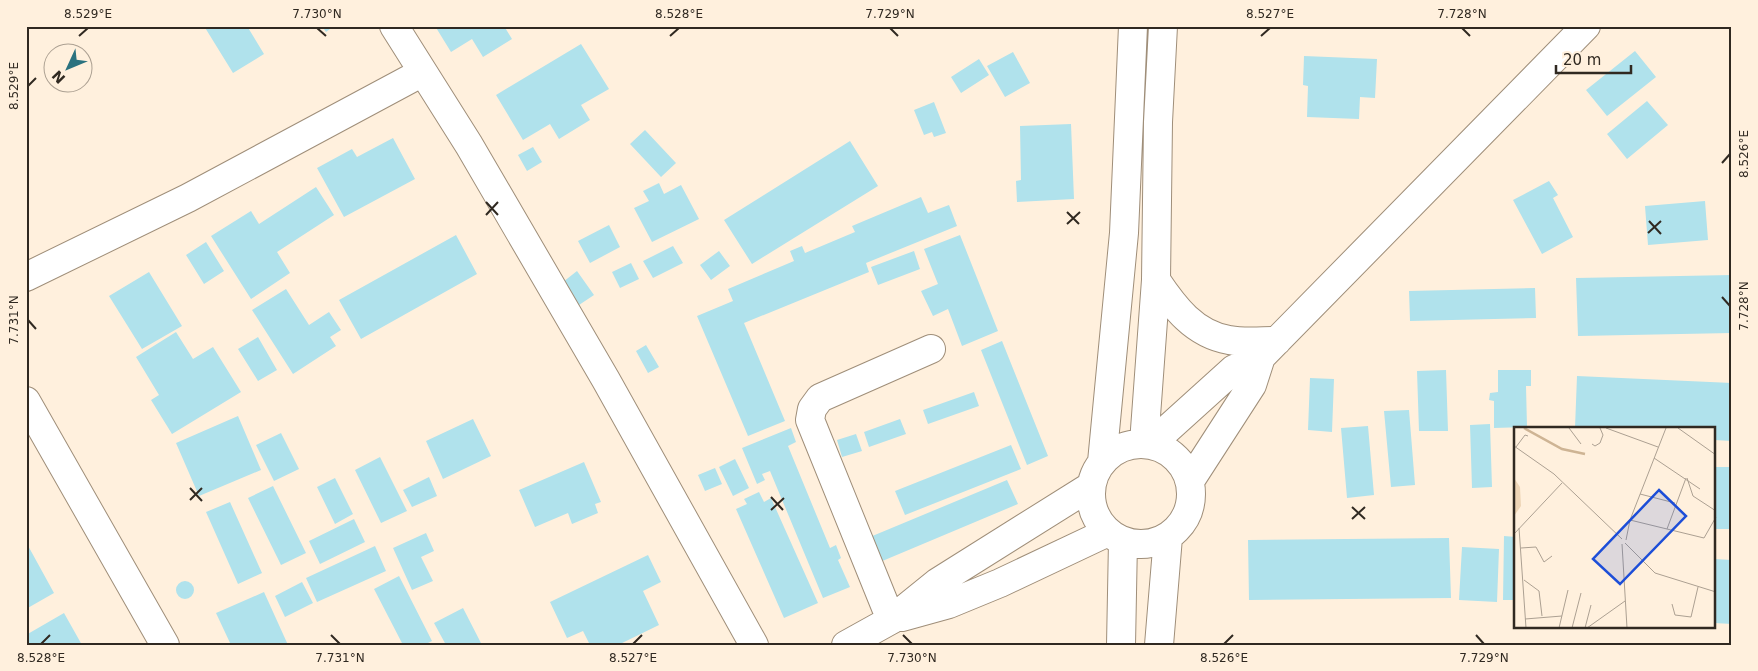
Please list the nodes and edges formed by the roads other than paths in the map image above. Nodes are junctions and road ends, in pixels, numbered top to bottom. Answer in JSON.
{"nodes":[{"id":1,"x":394,"y":26,"type":"edge"},
{"id":2,"x":1133,"y":26,"type":"edge"},
{"id":3,"x":1163,"y":26,"type":"edge"},
{"id":4,"x":1586,"y":26,"type":"edge"},
{"id":5,"x":423,"y":72,"type":"junction"},
{"id":6,"x":26,"y":277,"type":"edge"},
{"id":7,"x":1156,"y":280,"type":"junction"},
{"id":8,"x":931,"y":349,"type":"dead end"},
{"id":9,"x":1269,"y":349,"type":"junction"},
{"id":10,"x":26,"y":401,"type":"edge"},
{"id":11,"x":1147,"y":444,"type":"junction"},
{"id":12,"x":1096,"y":474,"type":"junction"},
{"id":13,"x":1190,"y":481,"type":"junction"},
{"id":14,"x":1115,"y":536,"type":"junction"},
{"id":15,"x":1168,"y":536,"type":"junction"},
{"id":16,"x":891,"y":620,"type":"junction"},
{"id":17,"x":165,"y":645,"type":"edge"},
{"id":18,"x":754,"y":645,"type":"edge"},
{"id":19,"x":846,"y":645,"type":"edge"},
{"id":20,"x":1121,"y":645,"type":"edge"},
{"id":21,"x":1159,"y":645,"type":"edge"}],
"edges":[{"from":1,"to":5,"type":"street"},
{"from":2,"to":12,"type":"street"},
{"from":3,"to":7,"type":"street"},
{"from":4,"to":9,"type":"street"},
{"from":5,"to":6,"type":"street"},
{"from":5,"to":18,"type":"street"},
{"from":7,"to":9,"type":"street"},
{"from":7,"to":11,"type":"street"},
{"from":8,"to":16,"type":"street"},
{"from":9,"to":11,"type":"street"},
{"from":9,"to":13,"type":"street"},
{"from":10,"to":17,"type":"street"},
{"from":11,"to":12,"type":"street"},
{"from":11,"to":13,"type":"street"},
{"from":12,"to":14,"type":"street"},
{"from":12,"to":16,"type":"street"},
{"from":13,"to":15,"type":"street"},
{"from":14,"to":15,"type":"street"},
{"from":14,"to":16,"type":"street"},
{"from":14,"to":20,"type":"street"},
{"from":15,"to":21,"type":"street"},
{"from":16,"to":19,"type":"street"}]}
